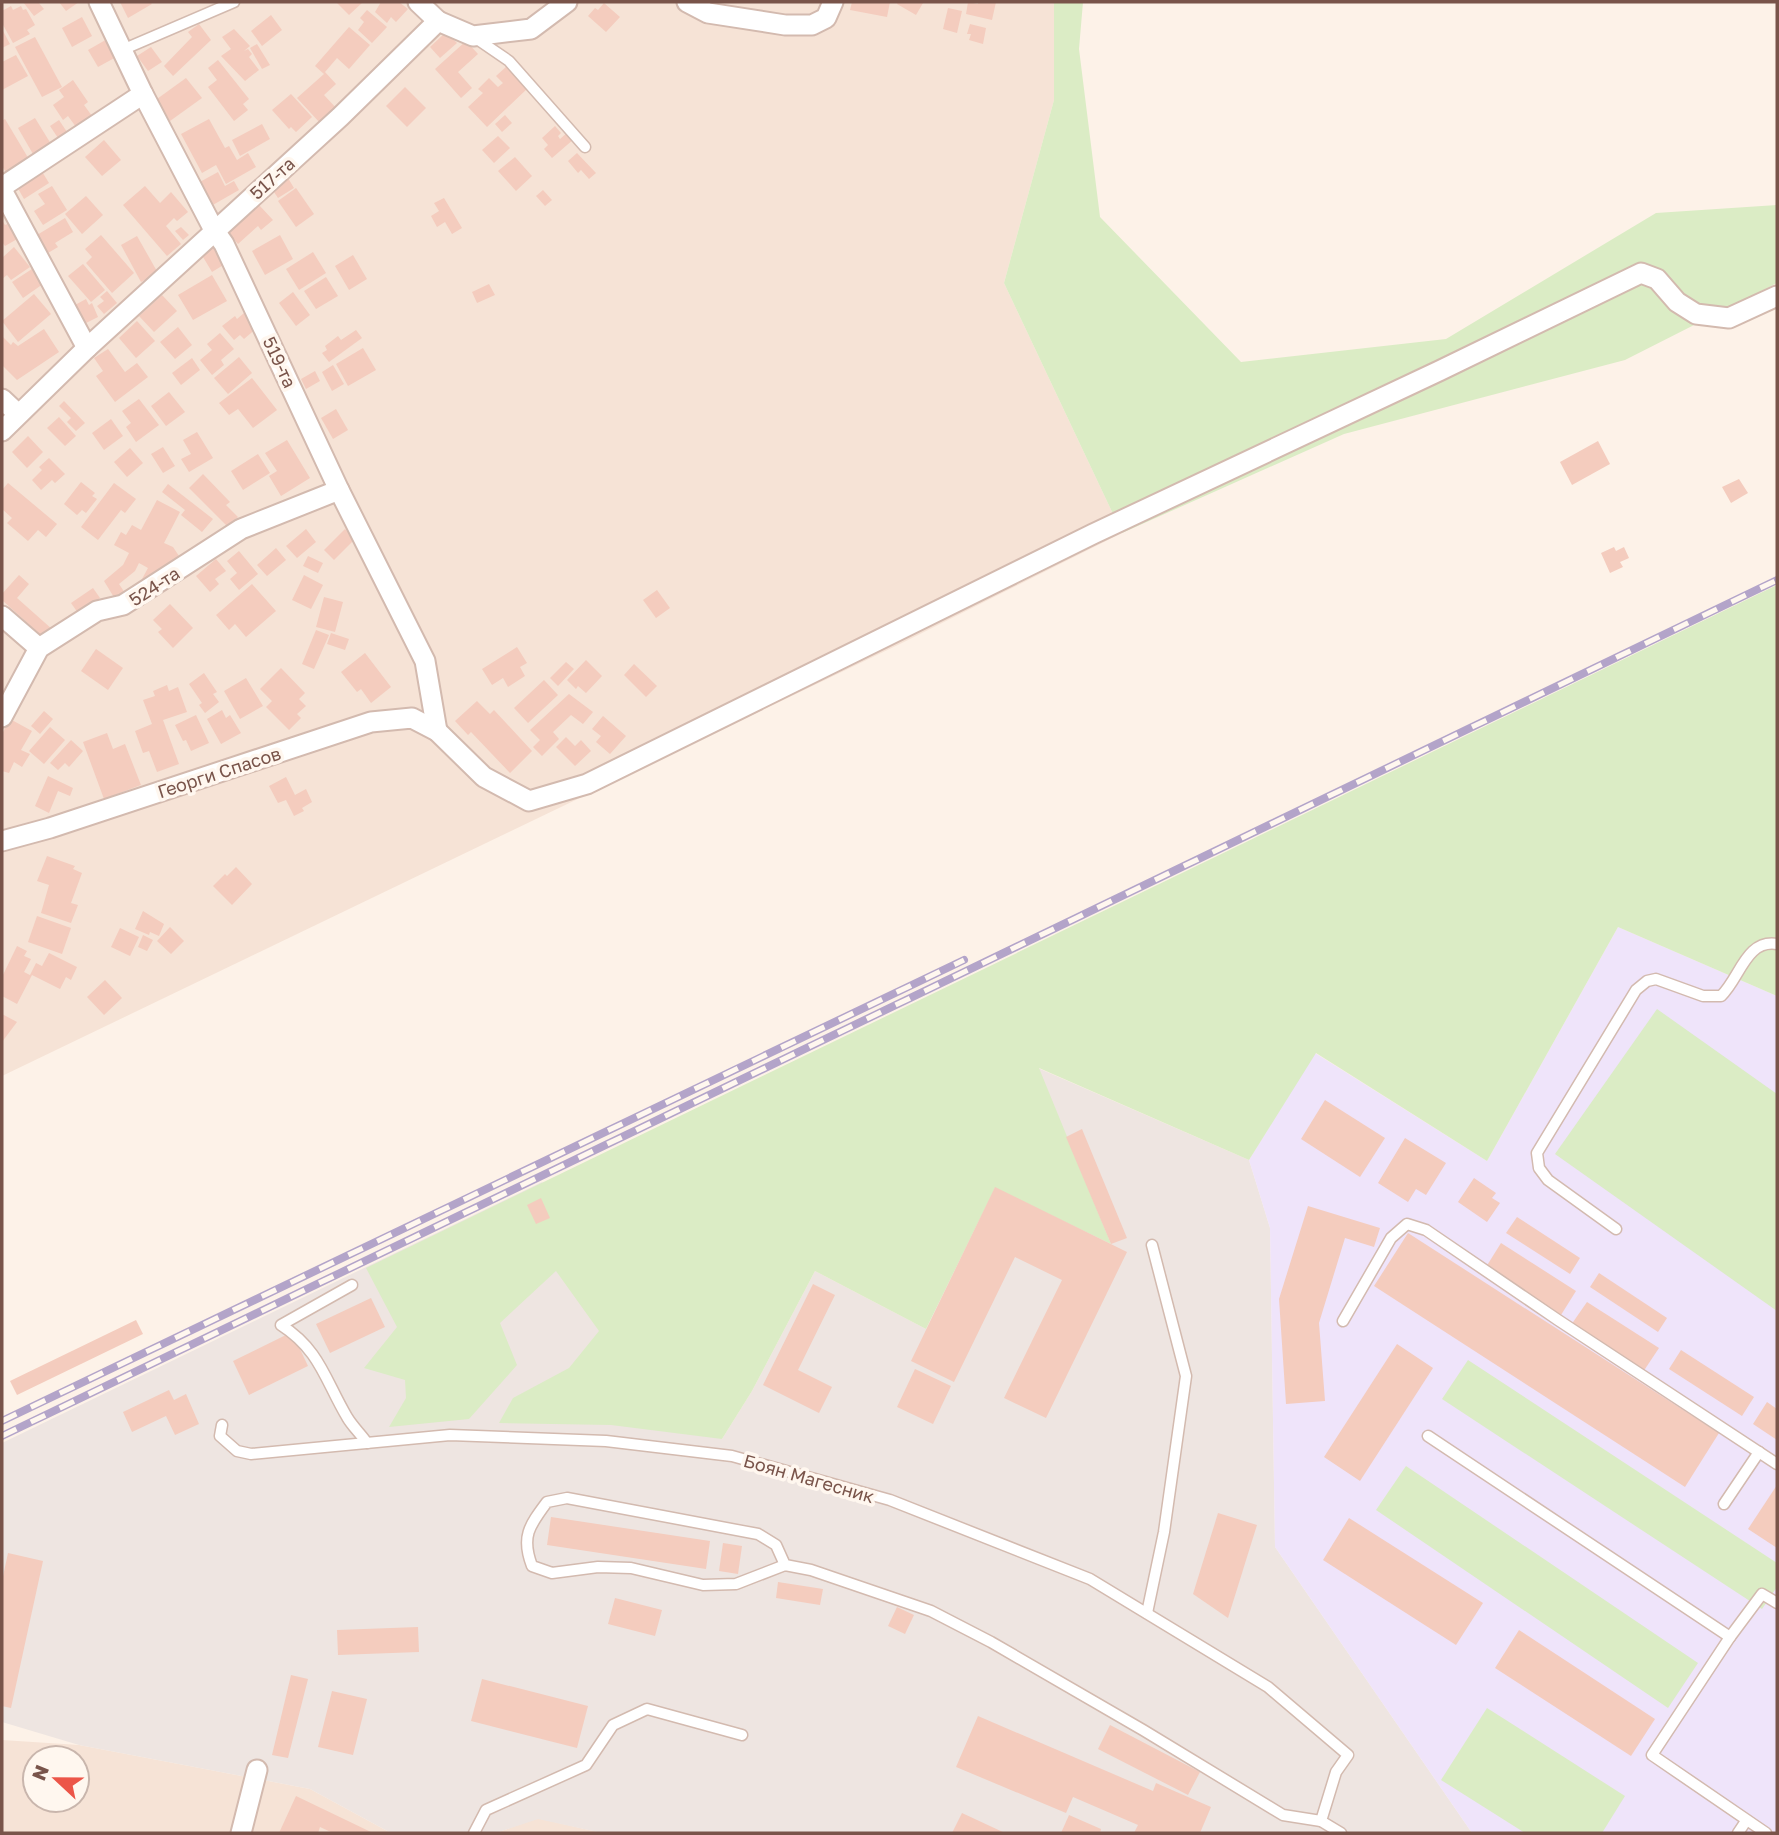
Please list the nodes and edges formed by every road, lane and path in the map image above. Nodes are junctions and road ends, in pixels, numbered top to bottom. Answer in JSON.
{"nodes":[{"id":1,"x":99,"y":2,"type":"edge"},
{"id":2,"x":234,"y":2,"type":"edge"},
{"id":3,"x":418,"y":2,"type":"edge"},
{"id":4,"x":567,"y":2,"type":"edge"},
{"id":5,"x":687,"y":2,"type":"edge"},
{"id":6,"x":833,"y":2,"type":"edge"},
{"id":7,"x":438,"y":21,"type":"junction"},
{"id":8,"x":472,"y":36,"type":"junction"},
{"id":9,"x":122,"y":50,"type":"junction"},
{"id":10,"x":143,"y":94,"type":"junction"},
{"id":11,"x":585,"y":147,"type":"dead end"},
{"id":12,"x":2,"y":188,"type":"edge"},
{"id":13,"x":214,"y":230,"type":"junction"},
{"id":14,"x":1777,"y":296,"type":"edge"},
{"id":15,"x":88,"y":348,"type":"junction"},
{"id":16,"x":2,"y":399,"type":"edge"},
{"id":17,"x":18,"y":414,"type":"junction"},
{"id":18,"x":2,"y":431,"type":"edge"},
{"id":19,"x":340,"y":490,"type":"junction"},
{"id":20,"x":2,"y":616,"type":"edge"},
{"id":21,"x":39,"y":648,"type":"junction"},
{"id":22,"x":2,"y":717,"type":"edge"},
{"id":23,"x":437,"y":731,"type":"junction"},
{"id":24,"x":2,"y":841,"type":"edge"},
{"id":25,"x":1777,"y":944,"type":"edge"},
{"id":26,"x":1616,"y":1229,"type":"dead end"},
{"id":27,"x":1152,"y":1245,"type":"dead end"},
{"id":28,"x":352,"y":1285,"type":"dead end"},
{"id":29,"x":1343,"y":1321,"type":"dead end"},
{"id":30,"x":222,"y":1425,"type":"dead end"},
{"id":31,"x":1428,"y":1436,"type":"dead end"},
{"id":32,"x":368,"y":1443,"type":"junction"},
{"id":33,"x":1759,"y":1452,"type":"junction"},
{"id":34,"x":1777,"y":1464,"type":"edge"},
{"id":35,"x":1724,"y":1504,"type":"dead end"},
{"id":36,"x":785,"y":1565,"type":"junction"},
{"id":37,"x":1777,"y":1603,"type":"edge"},
{"id":38,"x":1147,"y":1613,"type":"junction"},
{"id":39,"x":1730,"y":1637,"type":"junction"},
{"id":40,"x":742,"y":1735,"type":"dead end"},
{"id":41,"x":257,"y":1770,"type":"dead end"},
{"id":42,"x":1321,"y":1821,"type":"junction"},
{"id":43,"x":1746,"y":1821,"type":"junction"},
{"id":44,"x":241,"y":1833,"type":"edge"},
{"id":45,"x":474,"y":1833,"type":"edge"},
{"id":46,"x":1341,"y":1833,"type":"edge"},
{"id":47,"x":1738,"y":1833,"type":"edge"},
{"id":48,"x":1766,"y":1833,"type":"edge"}],
"edges":[{"from":1,"to":9,"type":"street","name":"519-та"},
{"from":2,"to":9,"type":"lane"},
{"from":3,"to":7,"type":"street"},
{"from":4,"to":8,"type":"street"},
{"from":5,"to":6,"type":"street"},
{"from":7,"to":8,"type":"street"},
{"from":7,"to":13,"type":"street","name":"517-та"},
{"from":8,"to":11,"type":"lane"},
{"from":9,"to":10,"type":"street","name":"519-та"},
{"from":10,"to":12,"type":"street"},
{"from":10,"to":13,"type":"street","name":"519-та"},
{"from":12,"to":15,"type":"street"},
{"from":13,"to":15,"type":"street","name":"517-та"},
{"from":13,"to":19,"type":"street","name":"519-та"},
{"from":14,"to":23,"type":"street"},
{"from":15,"to":17,"type":"street","name":"517-та"},
{"from":16,"to":17,"type":"street"},
{"from":17,"to":18,"type":"street","name":"517-та"},
{"from":19,"to":21,"type":"street","name":"524-та"},
{"from":19,"to":23,"type":"street","name":"519-та"},
{"from":20,"to":21,"type":"street"},
{"from":21,"to":22,"type":"street","name":"524-та"},
{"from":23,"to":24,"type":"street","name":"Георги Спасов"},
{"from":25,"to":26,"type":"lane"},
{"from":27,"to":38,"type":"lane"},
{"from":28,"to":32,"type":"lane"},
{"from":29,"to":33,"type":"lane"},
{"from":30,"to":32,"type":"lane","name":"Боян Магесник"},
{"from":31,"to":39,"type":"lane"},
{"from":32,"to":38,"type":"lane","name":"Боян Магесник"},
{"from":33,"to":34,"type":"lane"},
{"from":33,"to":35,"type":"lane"},
{"from":36,"to":36,"type":"lane"},
{"from":36,"to":42,"type":"lane"},
{"from":37,"to":39,"type":"lane"},
{"from":38,"to":42,"type":"lane","name":"Боян Магесник"},
{"from":39,"to":43,"type":"lane"},
{"from":40,"to":45,"type":"lane"},
{"from":41,"to":44,"type":"street"},
{"from":42,"to":46,"type":"lane"},
{"from":43,"to":47,"type":"lane"},
{"from":43,"to":48,"type":"lane"}]}
